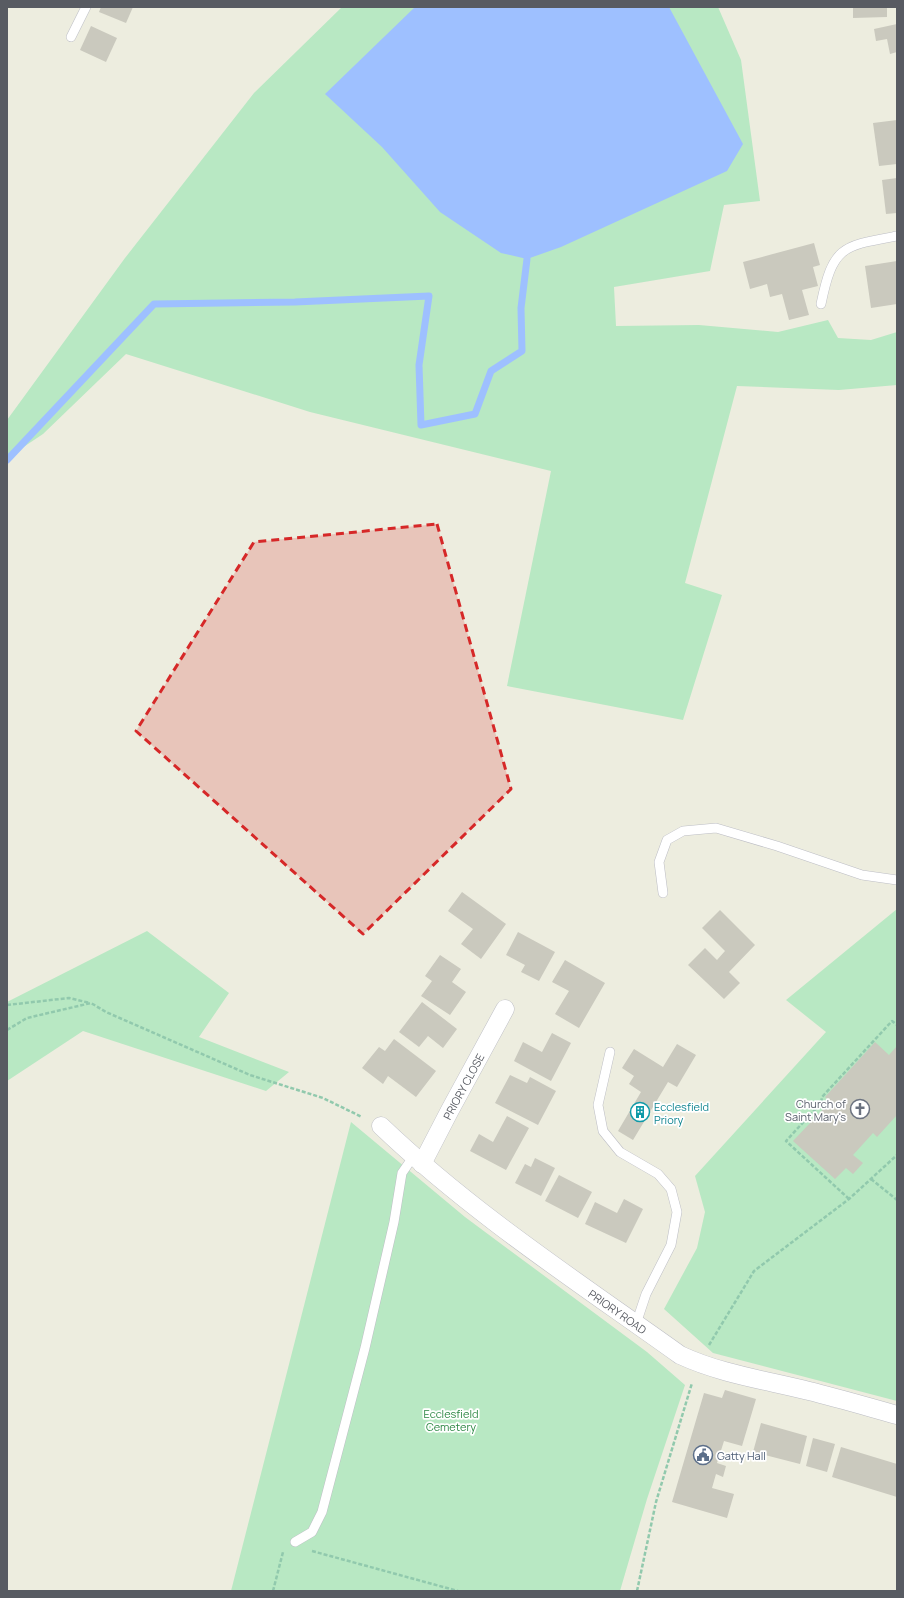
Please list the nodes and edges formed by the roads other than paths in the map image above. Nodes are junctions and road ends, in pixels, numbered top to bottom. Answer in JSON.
{"nodes":[{"id":1,"x":86,"y":7,"type":"edge"},
{"id":2,"x":72,"y":37,"type":"dead end"},
{"id":3,"x":897,"y":236,"type":"edge"},
{"id":4,"x":821,"y":304,"type":"dead end"},
{"id":5,"x":897,"y":880,"type":"edge"},
{"id":6,"x":663,"y":893,"type":"dead end"},
{"id":7,"x":506,"y":1009,"type":"dead end"},
{"id":8,"x":610,"y":1052,"type":"dead end"},
{"id":9,"x":381,"y":1126,"type":"road end"},
{"id":10,"x":417,"y":1160,"type":"junction"},
{"id":11,"x":636,"y":1324,"type":"junction"},
{"id":12,"x":897,"y":1415,"type":"edge"},
{"id":13,"x":295,"y":1542,"type":"road end"}],
"edges":[{"from":1,"to":2,"type":"lane"},
{"from":3,"to":4,"type":"lane"},
{"from":5,"to":6,"type":"lane"},
{"from":7,"to":10,"type":"street","name":"PRIORY CLOSE"},
{"from":8,"to":11,"type":"lane"},
{"from":9,"to":10,"type":"street","name":"PRIORY ROAD"},
{"from":10,"to":11,"type":"street","name":"PRIORY ROAD"},
{"from":10,"to":13,"type":"lane"},
{"from":11,"to":12,"type":"street","name":"PRIORY ROAD"}]}
